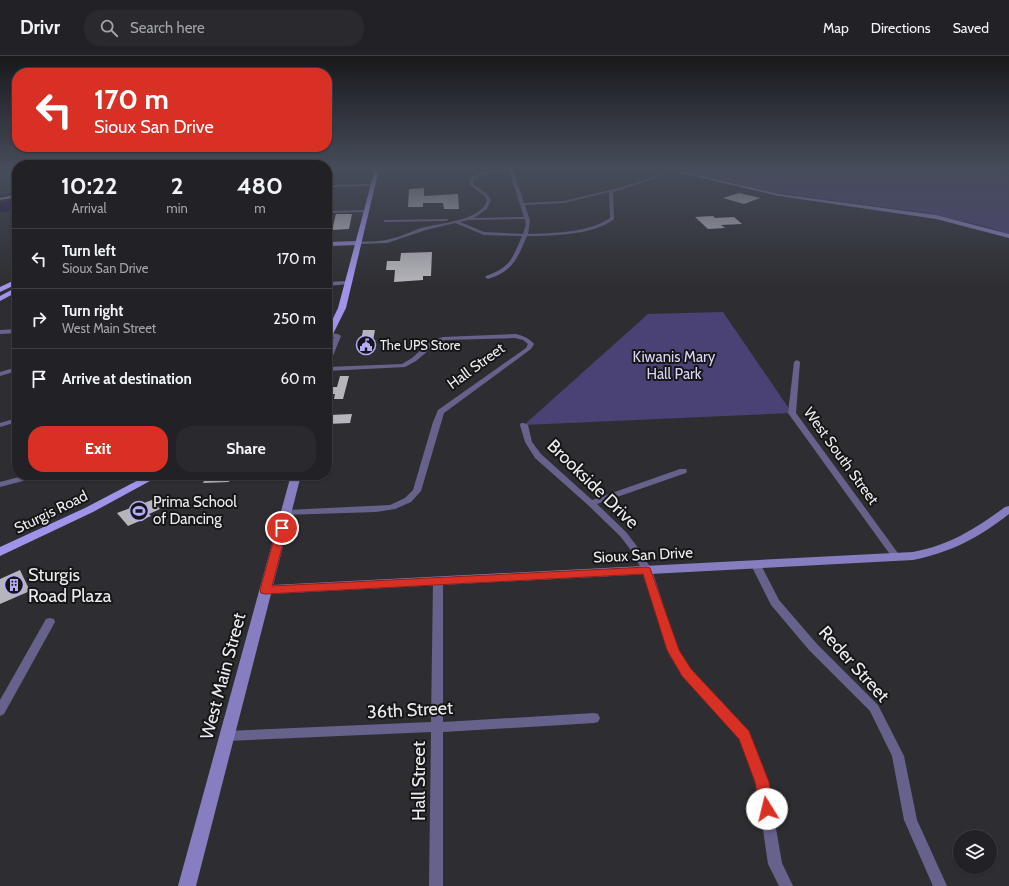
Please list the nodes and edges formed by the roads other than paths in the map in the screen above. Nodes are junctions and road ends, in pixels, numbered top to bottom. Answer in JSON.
{"nodes":[{"id":1,"x":367,"y":208,"type":"edge"},
{"id":2,"x":486,"y":208,"type":"edge"},
{"id":3,"x":523,"y":208,"type":"edge"},
{"id":4,"x":612,"y":208,"type":"edge"},
{"id":5,"x":875,"y":208,"type":"edge"},
{"id":6,"x":366,"y":211,"type":"junction"},
{"id":7,"x":332,"y":212,"type":"edge"},
{"id":8,"x":527,"y":218,"type":"junction"},
{"id":9,"x":464,"y":219,"type":"junction"},
{"id":10,"x":385,"y":221,"type":"dead end"},
{"id":11,"x":456,"y":222,"type":"junction"},
{"id":12,"x":525,"y":235,"type":"junction"},
{"id":13,"x":1009,"y":236,"type":"edge"},
{"id":14,"x":358,"y":243,"type":"junction"},
{"id":15,"x":332,"y":244,"type":"edge"},
{"id":16,"x":488,"y":277,"type":"dead end"},
{"id":17,"x":12,"y":284,"type":"edge"},
{"id":18,"x":332,"y":284,"type":"edge"},
{"id":19,"x":347,"y":284,"type":"junction"},
{"id":20,"x":0,"y":290,"type":"edge"},
{"id":21,"x":12,"y":292,"type":"edge"},
{"id":22,"x":0,"y":299,"type":"edge"},
{"id":23,"x":335,"y":323,"type":"joint"},
{"id":24,"x":332,"y":329,"type":"edge"},
{"id":25,"x":12,"y":331,"type":"edge"},
{"id":26,"x":0,"y":332,"type":"edge"},
{"id":27,"x":332,"y":336,"type":"edge"},
{"id":28,"x":332,"y":347,"type":"edge"},
{"id":29,"x":797,"y":362,"type":"dead end"},
{"id":30,"x":332,"y":369,"type":"edge"},
{"id":31,"x":12,"y":370,"type":"edge"},
{"id":32,"x":0,"y":374,"type":"edge"},
{"id":33,"x":12,"y":421,"type":"edge"},
{"id":34,"x":0,"y":424,"type":"edge"},
{"id":35,"x":524,"y":425,"type":"dead end"},
{"id":36,"x":683,"y":471,"type":"dead end"},
{"id":37,"x":18,"y":480,"type":"edge"},
{"id":38,"x":146,"y":480,"type":"edge"},
{"id":39,"x":295,"y":480,"type":"edge"},
{"id":40,"x":0,"y":485,"type":"edge"},
{"id":41,"x":591,"y":503,"type":"junction"},
{"id":42,"x":1009,"y":508,"type":"edge"},
{"id":43,"x":286,"y":513,"type":"junction"},
{"id":44,"x":0,"y":552,"type":"edge"},
{"id":45,"x":897,"y":558,"type":"junction"},
{"id":46,"x":756,"y":565,"type":"junction"},
{"id":47,"x":647,"y":570,"type":"junction"},
{"id":48,"x":438,"y":581,"type":"junction"},
{"id":49,"x":265,"y":590,"type":"junction"},
{"id":50,"x":50,"y":622,"type":"dead end"},
{"id":51,"x":0,"y":712,"type":"edge"},
{"id":52,"x":594,"y":718,"type":"dead end"},
{"id":53,"x":437,"y":727,"type":"junction"},
{"id":54,"x":227,"y":736,"type":"junction"},
{"id":55,"x":187,"y":886,"type":"edge"},
{"id":56,"x":436,"y":886,"type":"edge"},
{"id":57,"x":786,"y":886,"type":"edge"},
{"id":58,"x":940,"y":886,"type":"edge"}],
"edges":[{"from":1,"to":6,"type":"main road"},
{"from":2,"to":9,"type":"street"},
{"from":3,"to":8,"type":"street"},
{"from":4,"to":12,"type":"street"},
{"from":5,"to":13,"type":"street"},
{"from":6,"to":7,"type":"street"},
{"from":6,"to":14,"type":"main road"},
{"from":8,"to":9,"type":"street"},
{"from":8,"to":12,"type":"street"},
{"from":9,"to":10,"type":"street"},
{"from":9,"to":11,"type":"street"},
{"from":11,"to":12,"type":"street"},
{"from":11,"to":14,"type":"street"},
{"from":12,"to":16,"type":"street"},
{"from":14,"to":15,"type":"street"},
{"from":14,"to":19,"type":"main road"},
{"from":17,"to":20,"type":"main road"},
{"from":18,"to":19,"type":"street"},
{"from":19,"to":23,"type":"main road"},
{"from":21,"to":22,"type":"main road"},
{"from":23,"to":24,"type":"main road"},
{"from":25,"to":26,"type":"street"},
{"from":27,"to":28,"type":"street"},
{"from":29,"to":45,"type":"street","name":"West South Street"},
{"from":30,"to":43,"type":"street","name":"Hall Street"},
{"from":31,"to":32,"type":"street"},
{"from":33,"to":34,"type":"street"},
{"from":35,"to":41,"type":"street","name":"Brookside Drive"},
{"from":36,"to":41,"type":"street"},
{"from":37,"to":40,"type":"street"},
{"from":38,"to":44,"type":"main road","name":"Sturgis Road"},
{"from":39,"to":43,"type":"street","name":"West Main Street"},
{"from":41,"to":47,"type":"street","name":"Brookside Drive"},
{"from":42,"to":45,"type":"street","name":"Sioux San Drive"},
{"from":43,"to":49,"type":"street","name":"West Main Street"},
{"from":45,"to":46,"type":"street","name":"Sioux San Drive"},
{"from":46,"to":47,"type":"street","name":"Sioux San Drive"},
{"from":46,"to":58,"type":"street","name":"Reder Street"},
{"from":47,"to":48,"type":"street","name":"Sioux San Drive"},
{"from":47,"to":57,"type":"street","name":"Brookside Drive"},
{"from":48,"to":49,"type":"street","name":"Sioux San Drive"},
{"from":48,"to":53,"type":"street","name":"Hall Street"},
{"from":49,"to":54,"type":"street","name":"West Main Street"},
{"from":50,"to":51,"type":"street"},
{"from":52,"to":53,"type":"street","name":"36th Street"},
{"from":53,"to":54,"type":"street","name":"36th Street"},
{"from":53,"to":56,"type":"street","name":"Hall Street"},
{"from":54,"to":55,"type":"street","name":"West Main Street"}]}
